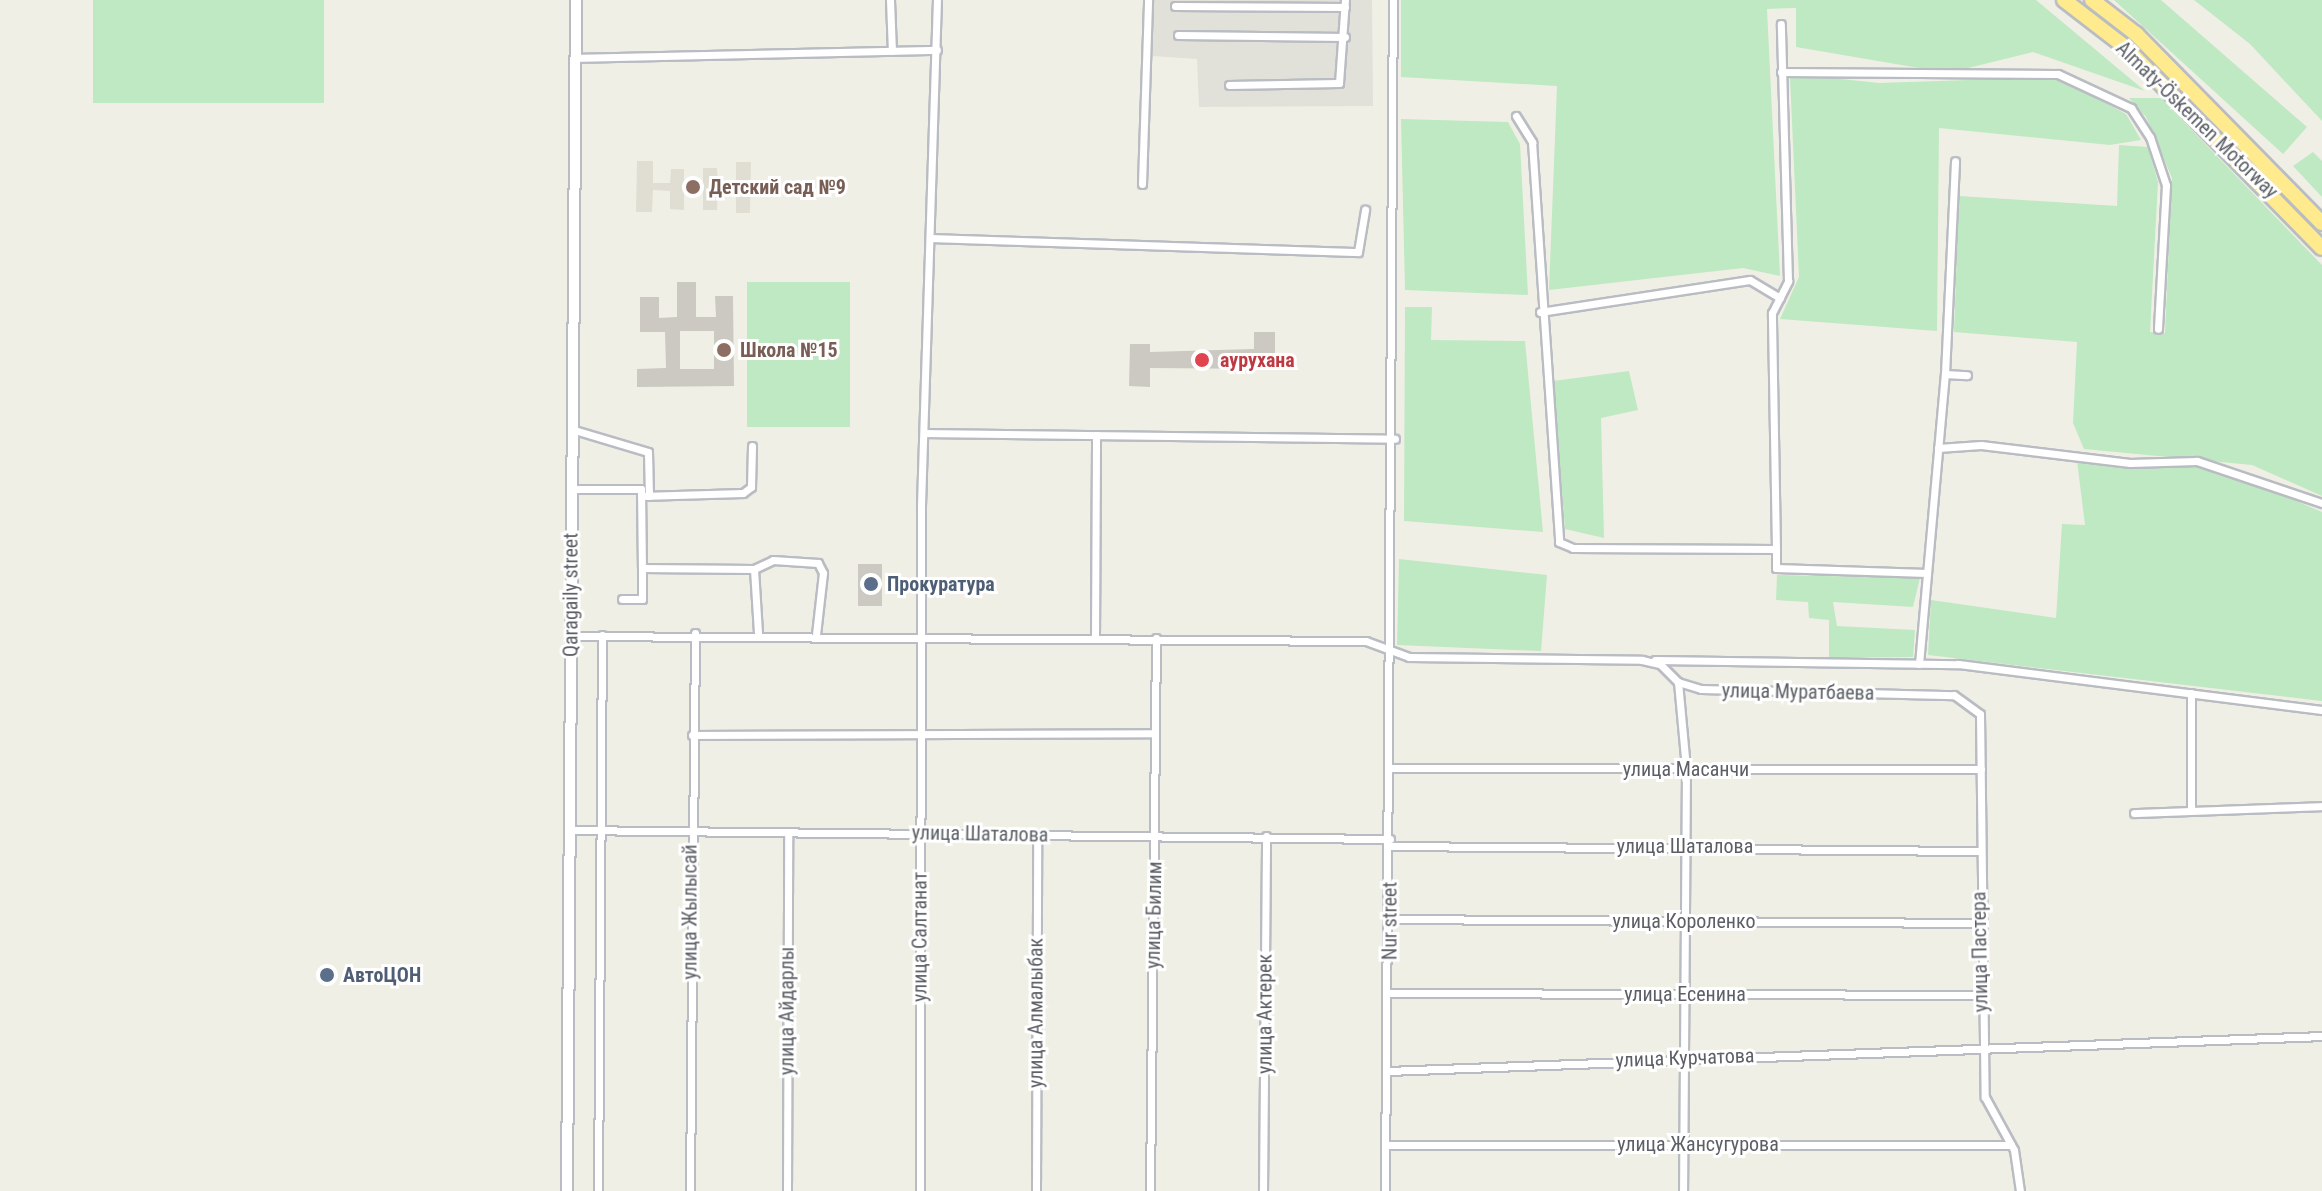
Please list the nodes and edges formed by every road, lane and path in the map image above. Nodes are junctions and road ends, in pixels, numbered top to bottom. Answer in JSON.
{"nodes":[{"id":1,"x":576,"y":0,"type":"edge"},
{"id":2,"x":890,"y":0,"type":"edge"},
{"id":3,"x":937,"y":0,"type":"edge"},
{"id":4,"x":1148,"y":0,"type":"edge"},
{"id":5,"x":1393,"y":0,"type":"edge"},
{"id":6,"x":2064,"y":0,"type":"edge"},
{"id":7,"x":2092,"y":0,"type":"edge"},
{"id":8,"x":1345,"y":4,"type":"edge"},
{"id":9,"x":1175,"y":6,"type":"dead end"},
{"id":10,"x":1781,"y":24,"type":"dead end"},
{"id":11,"x":1178,"y":35,"type":"dead end"},
{"id":12,"x":1345,"y":37,"type":"junction"},
{"id":13,"x":937,"y":50,"type":"junction"},
{"id":14,"x":892,"y":51,"type":"junction"},
{"id":15,"x":575,"y":58,"type":"junction"},
{"id":16,"x":1781,"y":72,"type":"junction"},
{"id":17,"x":1229,"y":85,"type":"dead end"},
{"id":18,"x":1516,"y":116,"type":"dead end"},
{"id":19,"x":1955,"y":161,"type":"dead end"},
{"id":20,"x":1142,"y":184,"type":"dead end"},
{"id":21,"x":1365,"y":210,"type":"dead end"},
{"id":22,"x":2322,"y":223,"type":"edge"},
{"id":23,"x":933,"y":238,"type":"junction"},
{"id":24,"x":2322,"y":248,"type":"edge"},
{"id":25,"x":1780,"y":298,"type":"junction"},
{"id":26,"x":1540,"y":312,"type":"junction"},
{"id":27,"x":2158,"y":329,"type":"dead end"},
{"id":28,"x":1945,"y":374,"type":"junction"},
{"id":29,"x":1967,"y":375,"type":"dead end"},
{"id":30,"x":571,"y":429,"type":"junction"},
{"id":31,"x":925,"y":433,"type":"junction"},
{"id":32,"x":1096,"y":435,"type":"junction"},
{"id":33,"x":1395,"y":439,"type":"junction"},
{"id":34,"x":752,"y":446,"type":"dead end"},
{"id":35,"x":1938,"y":448,"type":"junction"},
{"id":36,"x":571,"y":489,"type":"junction"},
{"id":37,"x":645,"y":496,"type":"junction"},
{"id":38,"x":2322,"y":503,"type":"edge"},
{"id":39,"x":1776,"y":549,"type":"junction"},
{"id":40,"x":642,"y":568,"type":"junction"},
{"id":41,"x":754,"y":569,"type":"junction"},
{"id":42,"x":1927,"y":573,"type":"junction"},
{"id":43,"x":622,"y":599,"type":"dead end"},
{"id":44,"x":695,"y":633,"type":"junction"},
{"id":45,"x":758,"y":633,"type":"junction"},
{"id":46,"x":816,"y":634,"type":"junction"},
{"id":47,"x":921,"y":634,"type":"junction"},
{"id":48,"x":602,"y":635,"type":"junction"},
{"id":49,"x":572,"y":636,"type":"junction"},
{"id":50,"x":1095,"y":638,"type":"junction"},
{"id":51,"x":1156,"y":638,"type":"junction"},
{"id":52,"x":1390,"y":652,"type":"junction"},
{"id":53,"x":1642,"y":660,"type":"junction"},
{"id":54,"x":1919,"y":664,"type":"junction"},
{"id":55,"x":1678,"y":682,"type":"junction"},
{"id":56,"x":2191,"y":693,"type":"junction"},
{"id":57,"x":1974,"y":705,"type":"joint"},
{"id":58,"x":2322,"y":710,"type":"edge"},
{"id":59,"x":920,"y":732,"type":"junction"},
{"id":60,"x":1155,"y":733,"type":"junction"},
{"id":61,"x":692,"y":735,"type":"junction"},
{"id":62,"x":1391,"y":768,"type":"junction"},
{"id":63,"x":1686,"y":769,"type":"junction"},
{"id":64,"x":1981,"y":769,"type":"junction"},
{"id":65,"x":2322,"y":806,"type":"edge"},
{"id":66,"x":2191,"y":811,"type":"junction"},
{"id":67,"x":2134,"y":813,"type":"dead end"},
{"id":68,"x":570,"y":830,"type":"junction"},
{"id":69,"x":600,"y":830,"type":"junction"},
{"id":70,"x":690,"y":831,"type":"junction"},
{"id":71,"x":788,"y":832,"type":"junction"},
{"id":72,"x":919,"y":833,"type":"junction"},
{"id":73,"x":1037,"y":834,"type":"junction"},
{"id":74,"x":1155,"y":835,"type":"junction"},
{"id":75,"x":1266,"y":836,"type":"junction"},
{"id":76,"x":1390,"y":842,"type":"junction"},
{"id":77,"x":1685,"y":845,"type":"junction"},
{"id":78,"x":1980,"y":851,"type":"junction"},
{"id":79,"x":1389,"y":919,"type":"junction"},
{"id":80,"x":1684,"y":920,"type":"junction"},
{"id":81,"x":1979,"y":923,"type":"junction"},
{"id":82,"x":1389,"y":993,"type":"junction"},
{"id":83,"x":1682,"y":994,"type":"junction"},
{"id":84,"x":1980,"y":995,"type":"junction"},
{"id":85,"x":2322,"y":1036,"type":"edge"},
{"id":86,"x":1982,"y":1050,"type":"junction"},
{"id":87,"x":1683,"y":1057,"type":"junction"},
{"id":88,"x":1387,"y":1071,"type":"junction"},
{"id":89,"x":1683,"y":1144,"type":"junction"},
{"id":90,"x":1385,"y":1145,"type":"junction"},
{"id":91,"x":2011,"y":1145,"type":"junction"},
{"id":92,"x":567,"y":1191,"type":"edge"},
{"id":93,"x":598,"y":1191,"type":"edge"},
{"id":94,"x":690,"y":1191,"type":"edge"},
{"id":95,"x":787,"y":1191,"type":"edge"},
{"id":96,"x":920,"y":1191,"type":"edge"},
{"id":97,"x":1036,"y":1191,"type":"edge"},
{"id":98,"x":1150,"y":1191,"type":"edge"},
{"id":99,"x":1263,"y":1191,"type":"edge"},
{"id":100,"x":1385,"y":1191,"type":"edge"},
{"id":101,"x":1683,"y":1191,"type":"edge"},
{"id":102,"x":2020,"y":1191,"type":"edge"}],
"edges":[{"from":1,"to":15,"type":"street","name":"Qaragaily street"},
{"from":2,"to":14,"type":"street"},
{"from":3,"to":13,"type":"street","name":"улица Салтанат"},
{"from":4,"to":20,"type":"street"},
{"from":5,"to":33,"type":"street","name":"Nur street"},
{"from":6,"to":24,"type":"highway","name":"Almaty-Öskemen Motorway"},
{"from":7,"to":22,"type":"highway","name":"Almaty-Öskemen Motorway"},
{"from":8,"to":9,"type":"street"},
{"from":8,"to":12,"type":"street"},
{"from":10,"to":16,"type":"street"},
{"from":11,"to":12,"type":"street"},
{"from":12,"to":17,"type":"street"},
{"from":13,"to":14,"type":"street"},
{"from":13,"to":23,"type":"street","name":"улица Салтанат"},
{"from":14,"to":15,"type":"street"},
{"from":15,"to":30,"type":"street","name":"Qaragaily street"},
{"from":16,"to":25,"type":"street"},
{"from":16,"to":27,"type":"street"},
{"from":18,"to":26,"type":"street"},
{"from":19,"to":28,"type":"street"},
{"from":21,"to":23,"type":"street"},
{"from":23,"to":31,"type":"street","name":"улица Салтанат"},
{"from":25,"to":26,"type":"street"},
{"from":25,"to":39,"type":"street"},
{"from":26,"to":39,"type":"street"},
{"from":28,"to":29,"type":"street"},
{"from":28,"to":35,"type":"street"},
{"from":30,"to":36,"type":"street","name":"Qaragaily street"},
{"from":30,"to":37,"type":"street"},
{"from":31,"to":32,"type":"street"},
{"from":31,"to":47,"type":"street","name":"улица Салтанат"},
{"from":32,"to":33,"type":"street"},
{"from":32,"to":50,"type":"street"},
{"from":33,"to":52,"type":"street","name":"Nur street"},
{"from":34,"to":37,"type":"street"},
{"from":35,"to":38,"type":"street"},
{"from":35,"to":42,"type":"street"},
{"from":36,"to":37,"type":"street"},
{"from":36,"to":49,"type":"street","name":"Qaragaily street"},
{"from":37,"to":40,"type":"street"},
{"from":39,"to":42,"type":"street"},
{"from":40,"to":41,"type":"street"},
{"from":40,"to":43,"type":"street"},
{"from":41,"to":45,"type":"street"},
{"from":41,"to":46,"type":"street"},
{"from":42,"to":54,"type":"street"},
{"from":44,"to":45,"type":"street","name":"улица Муратбаева"},
{"from":44,"to":48,"type":"street","name":"улица Муратбаева"},
{"from":44,"to":61,"type":"street","name":"улица Жылысай"},
{"from":45,"to":46,"type":"street","name":"улица Муратбаева"},
{"from":46,"to":47,"type":"street","name":"улица Муратбаева"},
{"from":47,"to":50,"type":"street","name":"улица Муратбаева"},
{"from":47,"to":59,"type":"street","name":"улица Салтанат"},
{"from":48,"to":49,"type":"street","name":"улица Муратбаева"},
{"from":48,"to":69,"type":"street"},
{"from":49,"to":68,"type":"street","name":"Qaragaily street"},
{"from":50,"to":51,"type":"street","name":"улица Муратбаева"},
{"from":51,"to":52,"type":"street","name":"улица Муратбаева"},
{"from":51,"to":60,"type":"street","name":"улица Билим"},
{"from":52,"to":53,"type":"street","name":"улица Муратбаева"},
{"from":52,"to":62,"type":"street","name":"Nur street"},
{"from":53,"to":54,"type":"street"},
{"from":53,"to":55,"type":"street","name":"улица Муратбаева"},
{"from":54,"to":56,"type":"street"},
{"from":55,"to":57,"type":"street","name":"улица Муратбаева"},
{"from":55,"to":63,"type":"street"},
{"from":56,"to":58,"type":"street"},
{"from":56,"to":66,"type":"street"},
{"from":57,"to":64,"type":"street","name":"улица Пастера"},
{"from":59,"to":60,"type":"street"},
{"from":59,"to":61,"type":"street"},
{"from":59,"to":72,"type":"street","name":"улица Салтанат"},
{"from":60,"to":74,"type":"street","name":"улица Билим"},
{"from":61,"to":70,"type":"street","name":"улица Жылысай"},
{"from":62,"to":63,"type":"street","name":"улица Масанчи"},
{"from":62,"to":76,"type":"street","name":"Nur street"},
{"from":63,"to":64,"type":"street","name":"улица Масанчи"},
{"from":63,"to":77,"type":"street"},
{"from":64,"to":78,"type":"street","name":"улица Пастера"},
{"from":65,"to":66,"type":"street"},
{"from":66,"to":67,"type":"street"},
{"from":68,"to":69,"type":"street","name":"улица Шаталова"},
{"from":68,"to":92,"type":"street","name":"Qaragaily street"},
{"from":69,"to":70,"type":"street","name":"улица Шаталова"},
{"from":69,"to":93,"type":"street"},
{"from":70,"to":71,"type":"street","name":"улица Шаталова"},
{"from":70,"to":94,"type":"street","name":"улица Жылысай"},
{"from":71,"to":72,"type":"street","name":"улица Шаталова"},
{"from":71,"to":95,"type":"street","name":"улица Айдарлы"},
{"from":72,"to":73,"type":"street","name":"улица Шаталова"},
{"from":72,"to":96,"type":"street","name":"улица Салтанат"},
{"from":73,"to":74,"type":"street","name":"улица Шаталова"},
{"from":73,"to":97,"type":"street","name":"улица Алмалыбак"},
{"from":74,"to":75,"type":"street","name":"улица Шаталова"},
{"from":74,"to":98,"type":"street","name":"улица Билим"},
{"from":75,"to":76,"type":"street","name":"улица Шаталова"},
{"from":75,"to":99,"type":"street","name":"улица Актерек"},
{"from":76,"to":77,"type":"street","name":"улица Шаталова"},
{"from":76,"to":79,"type":"street","name":"Nur street"},
{"from":77,"to":78,"type":"street","name":"улица Шаталова"},
{"from":77,"to":80,"type":"street"},
{"from":78,"to":81,"type":"street","name":"улица Пастера"},
{"from":79,"to":80,"type":"street","name":"улица Короленко"},
{"from":79,"to":82,"type":"street","name":"Nur street"},
{"from":80,"to":81,"type":"street","name":"улица Короленко"},
{"from":80,"to":83,"type":"street"},
{"from":81,"to":84,"type":"street","name":"улица Пастера"},
{"from":82,"to":83,"type":"street","name":"улица Есенина"},
{"from":82,"to":88,"type":"street","name":"Nur street"},
{"from":83,"to":84,"type":"street","name":"улица Есенина"},
{"from":83,"to":87,"type":"street"},
{"from":84,"to":86,"type":"street","name":"улица Пастера"},
{"from":85,"to":86,"type":"street","name":"улица Курчатова"},
{"from":86,"to":87,"type":"street","name":"улица Курчатова"},
{"from":86,"to":91,"type":"street","name":"улица Пастера"},
{"from":87,"to":88,"type":"street","name":"улица Курчатова"},
{"from":87,"to":89,"type":"street"},
{"from":88,"to":90,"type":"street","name":"Nur street"},
{"from":89,"to":90,"type":"street","name":"улица Жансугурова"},
{"from":89,"to":91,"type":"street","name":"улица Жансугурова"},
{"from":89,"to":101,"type":"street"},
{"from":90,"to":100,"type":"street","name":"Nur street"},
{"from":91,"to":102,"type":"street","name":"улица Пастера"}]}
